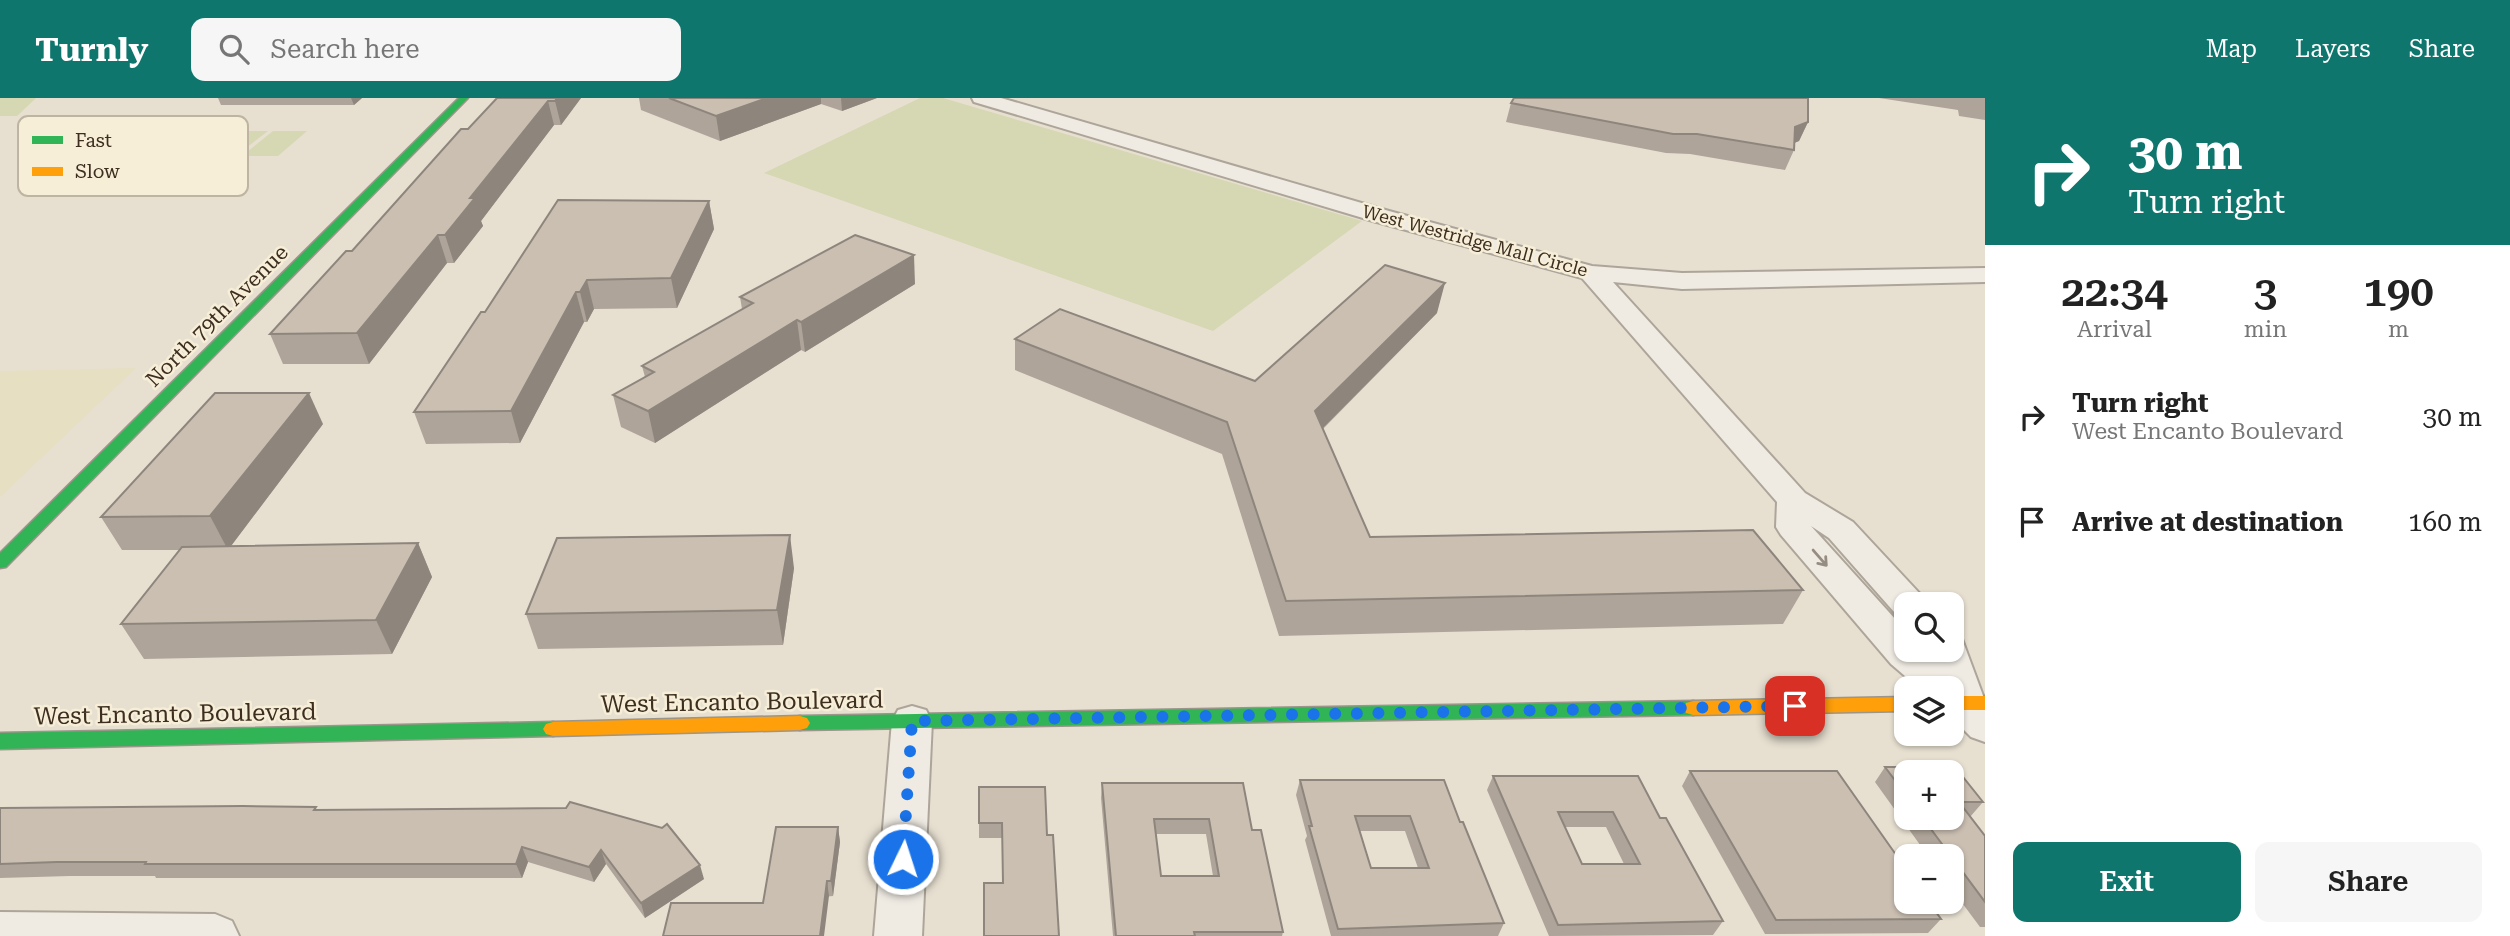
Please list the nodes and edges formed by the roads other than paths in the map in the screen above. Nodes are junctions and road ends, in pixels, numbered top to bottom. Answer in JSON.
{"nodes":[{"id":1,"x":464,"y":98,"type":"edge"},
{"id":2,"x":981,"y":98,"type":"edge"},
{"id":3,"x":1591,"y":273,"type":"junction"},
{"id":4,"x":1985,"y":275,"type":"edge"},
{"id":5,"x":1793,"y":499,"type":"junction"},
{"id":6,"x":0,"y":563,"type":"edge"},
{"id":7,"x":1897,"y":592,"type":"edge"},
{"id":8,"x":1932,"y":676,"type":"edge"},
{"id":9,"x":1894,"y":704,"type":"edge"},
{"id":10,"x":912,"y":721,"type":"junction"},
{"id":11,"x":0,"y":741,"type":"edge"},
{"id":12,"x":0,"y":934,"type":"edge"},
{"id":13,"x":215,"y":936,"type":"edge"},
{"id":14,"x":898,"y":936,"type":"edge"}],
"edges":[{"from":1,"to":6,"type":"street","name":"North 79th Avenue"},
{"from":2,"to":3,"type":"street","name":"West Westridge Mall Circle"},
{"from":3,"to":4,"type":"street","name":"West Westridge Mall Circle"},
{"from":3,"to":5,"type":"street"},
{"from":5,"to":7,"type":"street"},
{"from":5,"to":8,"type":"street","one_way":true},
{"from":9,"to":10,"type":"street","name":"West Encanto Boulevard"},
{"from":10,"to":11,"type":"street","name":"West Encanto Boulevard"},
{"from":10,"to":14,"type":"street"},
{"from":12,"to":13,"type":"street"}]}
